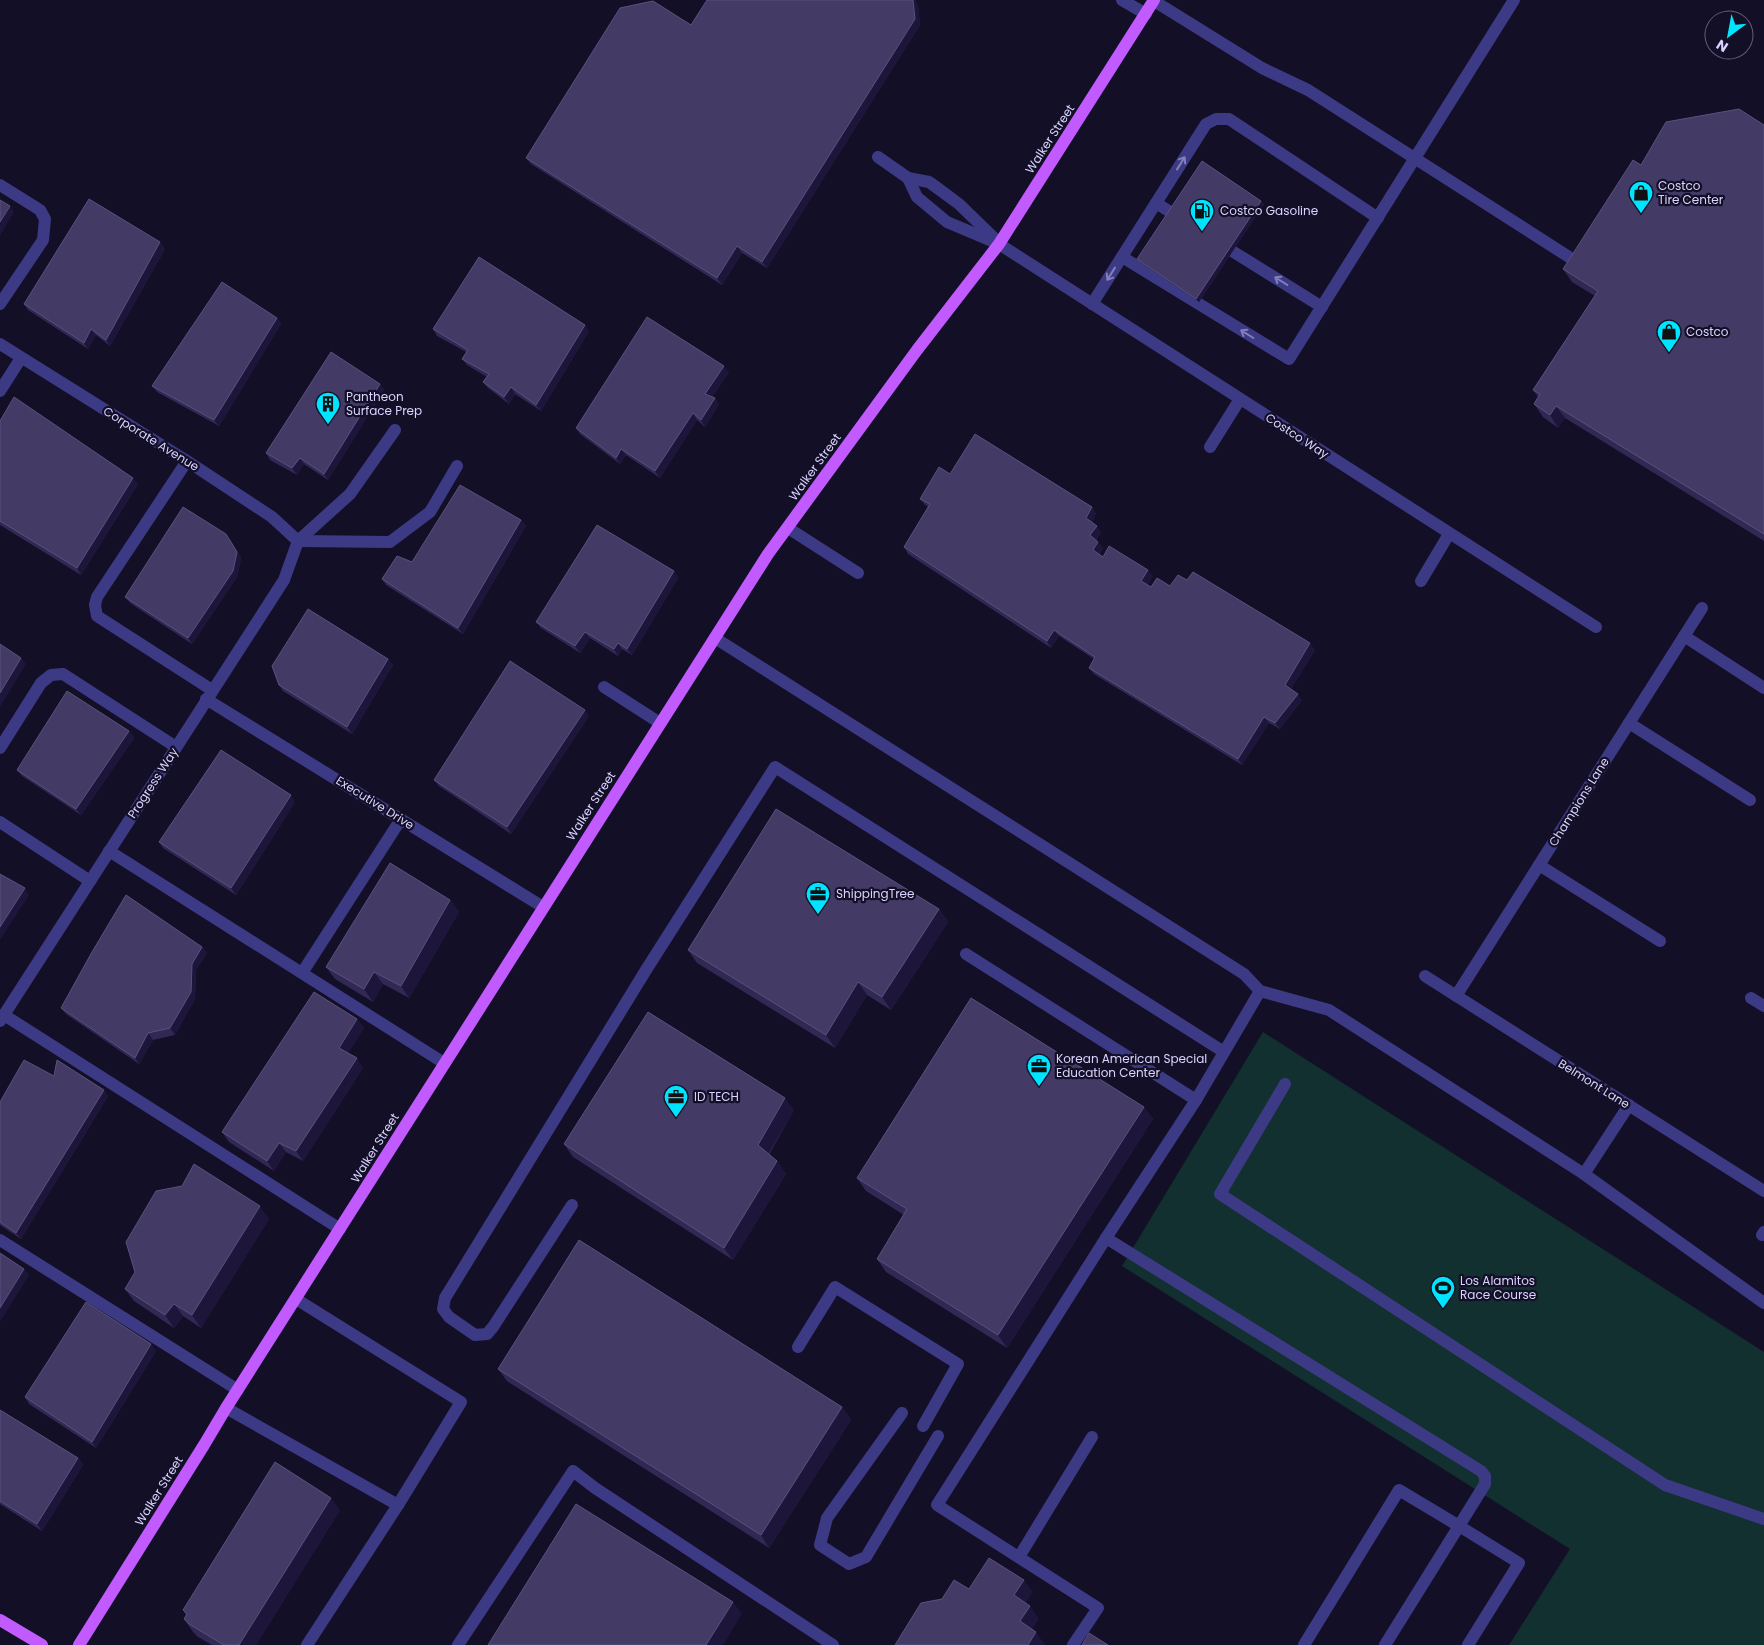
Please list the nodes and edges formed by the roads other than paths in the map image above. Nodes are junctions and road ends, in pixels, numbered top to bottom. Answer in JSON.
{"nodes":[{"id":1,"x":1122,"y":0,"type":"edge"},
{"id":2,"x":1154,"y":0,"type":"edge"},
{"id":3,"x":1514,"y":0,"type":"edge"},
{"id":4,"x":1146,"y":14,"type":"junction"},
{"id":5,"x":878,"y":157,"type":"dead end"},
{"id":6,"x":1415,"y":159,"type":"junction"},
{"id":7,"x":908,"y":178,"type":"junction"},
{"id":8,"x":0,"y":185,"type":"edge"},
{"id":9,"x":1156,"y":203,"type":"junction"},
{"id":10,"x":1172,"y":213,"type":"edge"},
{"id":11,"x":1378,"y":218,"type":"junction"},
{"id":12,"x":999,"y":244,"type":"junction"},
{"id":13,"x":1232,"y":251,"type":"edge"},
{"id":14,"x":1122,"y":257,"type":"junction"},
{"id":15,"x":1568,"y":257,"type":"edge"},
{"id":16,"x":0,"y":304,"type":"edge"},
{"id":17,"x":1092,"y":304,"type":"junction"},
{"id":18,"x":1322,"y":307,"type":"junction"},
{"id":19,"x":0,"y":344,"type":"edge"},
{"id":20,"x":21,"y":358,"type":"junction"},
{"id":21,"x":0,"y":391,"type":"edge"},
{"id":22,"x":1240,"y":399,"type":"junction"},
{"id":23,"x":395,"y":430,"type":"dead end"},
{"id":24,"x":1210,"y":447,"type":"dead end"},
{"id":25,"x":187,"y":461,"type":"junction"},
{"id":26,"x":457,"y":466,"type":"dead end"},
{"id":27,"x":788,"y":528,"type":"junction"},
{"id":28,"x":1449,"y":534,"type":"junction"},
{"id":29,"x":298,"y":541,"type":"junction"},
{"id":30,"x":858,"y":573,"type":"dead end"},
{"id":31,"x":1421,"y":581,"type":"dead end"},
{"id":32,"x":1702,"y":608,"type":"dead end"},
{"id":33,"x":1596,"y":627,"type":"dead end"},
{"id":34,"x":1684,"y":636,"type":"junction"},
{"id":35,"x":715,"y":638,"type":"junction"},
{"id":36,"x":604,"y":687,"type":"dead end"},
{"id":37,"x":1764,"y":688,"type":"edge"},
{"id":38,"x":209,"y":694,"type":"junction"},
{"id":39,"x":660,"y":723,"type":"junction"},
{"id":40,"x":1629,"y":723,"type":"junction"},
{"id":41,"x":176,"y":747,"type":"junction"},
{"id":42,"x":0,"y":748,"type":"edge"},
{"id":43,"x":1750,"y":800,"type":"dead end"},
{"id":44,"x":401,"y":819,"type":"junction"},
{"id":45,"x":0,"y":822,"type":"edge"},
{"id":46,"x":109,"y":852,"type":"junction"},
{"id":47,"x":1539,"y":865,"type":"junction"},
{"id":48,"x":90,"y":881,"type":"junction"},
{"id":49,"x":543,"y":907,"type":"junction"},
{"id":50,"x":1660,"y":940,"type":"dead end"},
{"id":51,"x":966,"y":954,"type":"dead end"},
{"id":52,"x":302,"y":973,"type":"junction"},
{"id":53,"x":1425,"y":976,"type":"dead end"},
{"id":54,"x":1260,"y":991,"type":"junction"},
{"id":55,"x":1456,"y":996,"type":"junction"},
{"id":56,"x":1751,"y":998,"type":"dead end"},
{"id":57,"x":1764,"y":1006,"type":"edge"},
{"id":58,"x":2,"y":1014,"type":"edge"},
{"id":59,"x":1224,"y":1052,"type":"junction"},
{"id":60,"x":444,"y":1063,"type":"junction"},
{"id":61,"x":1285,"y":1084,"type":"dead end"},
{"id":62,"x":1196,"y":1100,"type":"junction"},
{"id":63,"x":1629,"y":1105,"type":"junction"},
{"id":64,"x":1584,"y":1174,"type":"junction"},
{"id":65,"x":1764,"y":1190,"type":"edge"},
{"id":66,"x":572,"y":1205,"type":"dead end"},
{"id":67,"x":340,"y":1230,"type":"junction"},
{"id":68,"x":1106,"y":1238,"type":"junction"},
{"id":69,"x":0,"y":1240,"type":"edge"},
{"id":70,"x":296,"y":1299,"type":"junction"},
{"id":71,"x":1764,"y":1303,"type":"edge"},
{"id":72,"x":798,"y":1347,"type":"dead end"},
{"id":73,"x":238,"y":1390,"type":"junction"},
{"id":74,"x":226,"y":1408,"type":"junction"},
{"id":75,"x":902,"y":1413,"type":"dead end"},
{"id":76,"x":923,"y":1426,"type":"dead end"},
{"id":77,"x":938,"y":1436,"type":"dead end"},
{"id":78,"x":1092,"y":1437,"type":"dead end"},
{"id":79,"x":398,"y":1505,"type":"junction"},
{"id":80,"x":1764,"y":1519,"type":"edge"},
{"id":81,"x":1459,"y":1526,"type":"junction"},
{"id":82,"x":1019,"y":1557,"type":"junction"},
{"id":83,"x":0,"y":1620,"type":"edge"},
{"id":84,"x":42,"y":1645,"type":"edge"},
{"id":85,"x":78,"y":1645,"type":"edge"},
{"id":86,"x":307,"y":1645,"type":"edge"},
{"id":87,"x":458,"y":1645,"type":"edge"},
{"id":88,"x":833,"y":1645,"type":"edge"},
{"id":89,"x":1073,"y":1645,"type":"edge"},
{"id":90,"x":1304,"y":1645,"type":"edge"},
{"id":91,"x":1385,"y":1645,"type":"edge"},
{"id":92,"x":1468,"y":1645,"type":"edge"}],
"edges":[{"from":1,"to":4,"type":"street"},
{"from":2,"to":4,"type":"main road","name":"Walker Street"},
{"from":2,"to":6,"type":"street"},
{"from":3,"to":6,"type":"street"},
{"from":4,"to":12,"type":"main road","name":"Walker Street"},
{"from":5,"to":7,"type":"street"},
{"from":6,"to":11,"type":"street"},
{"from":6,"to":15,"type":"street"},
{"from":7,"to":12,"type":"street"},
{"from":7,"to":12,"type":"street"},
{"from":8,"to":16,"type":"street"},
{"from":9,"to":10,"type":"street"},
{"from":9,"to":11,"type":"street","one_way":true},
{"from":9,"to":14,"type":"street"},
{"from":11,"to":18,"type":"street"},
{"from":12,"to":17,"type":"street","name":"Costco Way"},
{"from":12,"to":27,"type":"main road","name":"Walker Street"},
{"from":18,"to":13,"type":"street","one_way":true},
{"from":14,"to":17,"type":"street","one_way":true},
{"from":18,"to":14,"type":"street","one_way":true},
{"from":17,"to":22,"type":"street","name":"Costco Way"},
{"from":19,"to":20,"type":"street","name":"Corporate Avenue"},
{"from":20,"to":21,"type":"street"},
{"from":20,"to":25,"type":"street","name":"Corporate Avenue"},
{"from":22,"to":24,"type":"street"},
{"from":22,"to":28,"type":"street","name":"Costco Way"},
{"from":23,"to":29,"type":"street"},
{"from":25,"to":29,"type":"street","name":"Corporate Avenue"},
{"from":25,"to":38,"type":"street","name":"Executive Drive"},
{"from":26,"to":29,"type":"street"},
{"from":27,"to":30,"type":"street"},
{"from":27,"to":35,"type":"main road","name":"Walker Street"},
{"from":28,"to":31,"type":"street"},
{"from":28,"to":33,"type":"street","name":"Costco Way"},
{"from":29,"to":38,"type":"street","name":"Progress Way"},
{"from":32,"to":34,"type":"street","name":"Champions Lane"},
{"from":34,"to":37,"type":"street"},
{"from":34,"to":40,"type":"street","name":"Champions Lane"},
{"from":35,"to":39,"type":"main road","name":"Walker Street"},
{"from":35,"to":54,"type":"street"},
{"from":36,"to":39,"type":"street"},
{"from":38,"to":41,"type":"street","name":"Progress Way"},
{"from":38,"to":44,"type":"street","name":"Executive Drive"},
{"from":39,"to":49,"type":"main road","name":"Walker Street"},
{"from":40,"to":43,"type":"street"},
{"from":40,"to":47,"type":"street","name":"Champions Lane"},
{"from":41,"to":42,"type":"street"},
{"from":41,"to":46,"type":"street","name":"Progress Way"},
{"from":44,"to":49,"type":"street","name":"Executive Drive"},
{"from":44,"to":52,"type":"street"},
{"from":45,"to":48,"type":"street"},
{"from":46,"to":48,"type":"street","name":"Progress Way"},
{"from":46,"to":52,"type":"street"},
{"from":47,"to":50,"type":"street"},
{"from":47,"to":55,"type":"street","name":"Champions Lane"},
{"from":48,"to":58,"type":"street","name":"Progress Way"},
{"from":49,"to":60,"type":"main road","name":"Walker Street"},
{"from":51,"to":62,"type":"street"},
{"from":52,"to":60,"type":"street"},
{"from":53,"to":55,"type":"street","name":"Belmont Lane"},
{"from":54,"to":59,"type":"street"},
{"from":54,"to":64,"type":"street"},
{"from":55,"to":63,"type":"street","name":"Belmont Lane"},
{"from":56,"to":57,"type":"street"},
{"from":58,"to":67,"type":"street"},
{"from":59,"to":62,"type":"street"},
{"from":59,"to":66,"type":"street"},
{"from":60,"to":67,"type":"main road","name":"Walker Street"},
{"from":61,"to":80,"type":"street"},
{"from":62,"to":68,"type":"street"},
{"from":63,"to":64,"type":"street"},
{"from":63,"to":65,"type":"street","name":"Belmont Lane"},
{"from":64,"to":71,"type":"street"},
{"from":67,"to":70,"type":"main road","name":"Walker Street"},
{"from":68,"to":81,"type":"street"},
{"from":68,"to":82,"type":"street"},
{"from":69,"to":73,"type":"street"},
{"from":70,"to":73,"type":"main road","name":"Walker Street"},
{"from":70,"to":79,"type":"street"},
{"from":72,"to":76,"type":"street"},
{"from":73,"to":74,"type":"main road","name":"Walker Street"},
{"from":74,"to":79,"type":"street"},
{"from":74,"to":85,"type":"main road","name":"Walker Street"},
{"from":75,"to":77,"type":"street"},
{"from":78,"to":82,"type":"street"},
{"from":79,"to":86,"type":"street"},
{"from":81,"to":90,"type":"street"},
{"from":81,"to":91,"type":"street"},
{"from":81,"to":92,"type":"street"},
{"from":82,"to":89,"type":"street"},
{"from":83,"to":84,"type":"main road"},
{"from":87,"to":88,"type":"street"}]}
